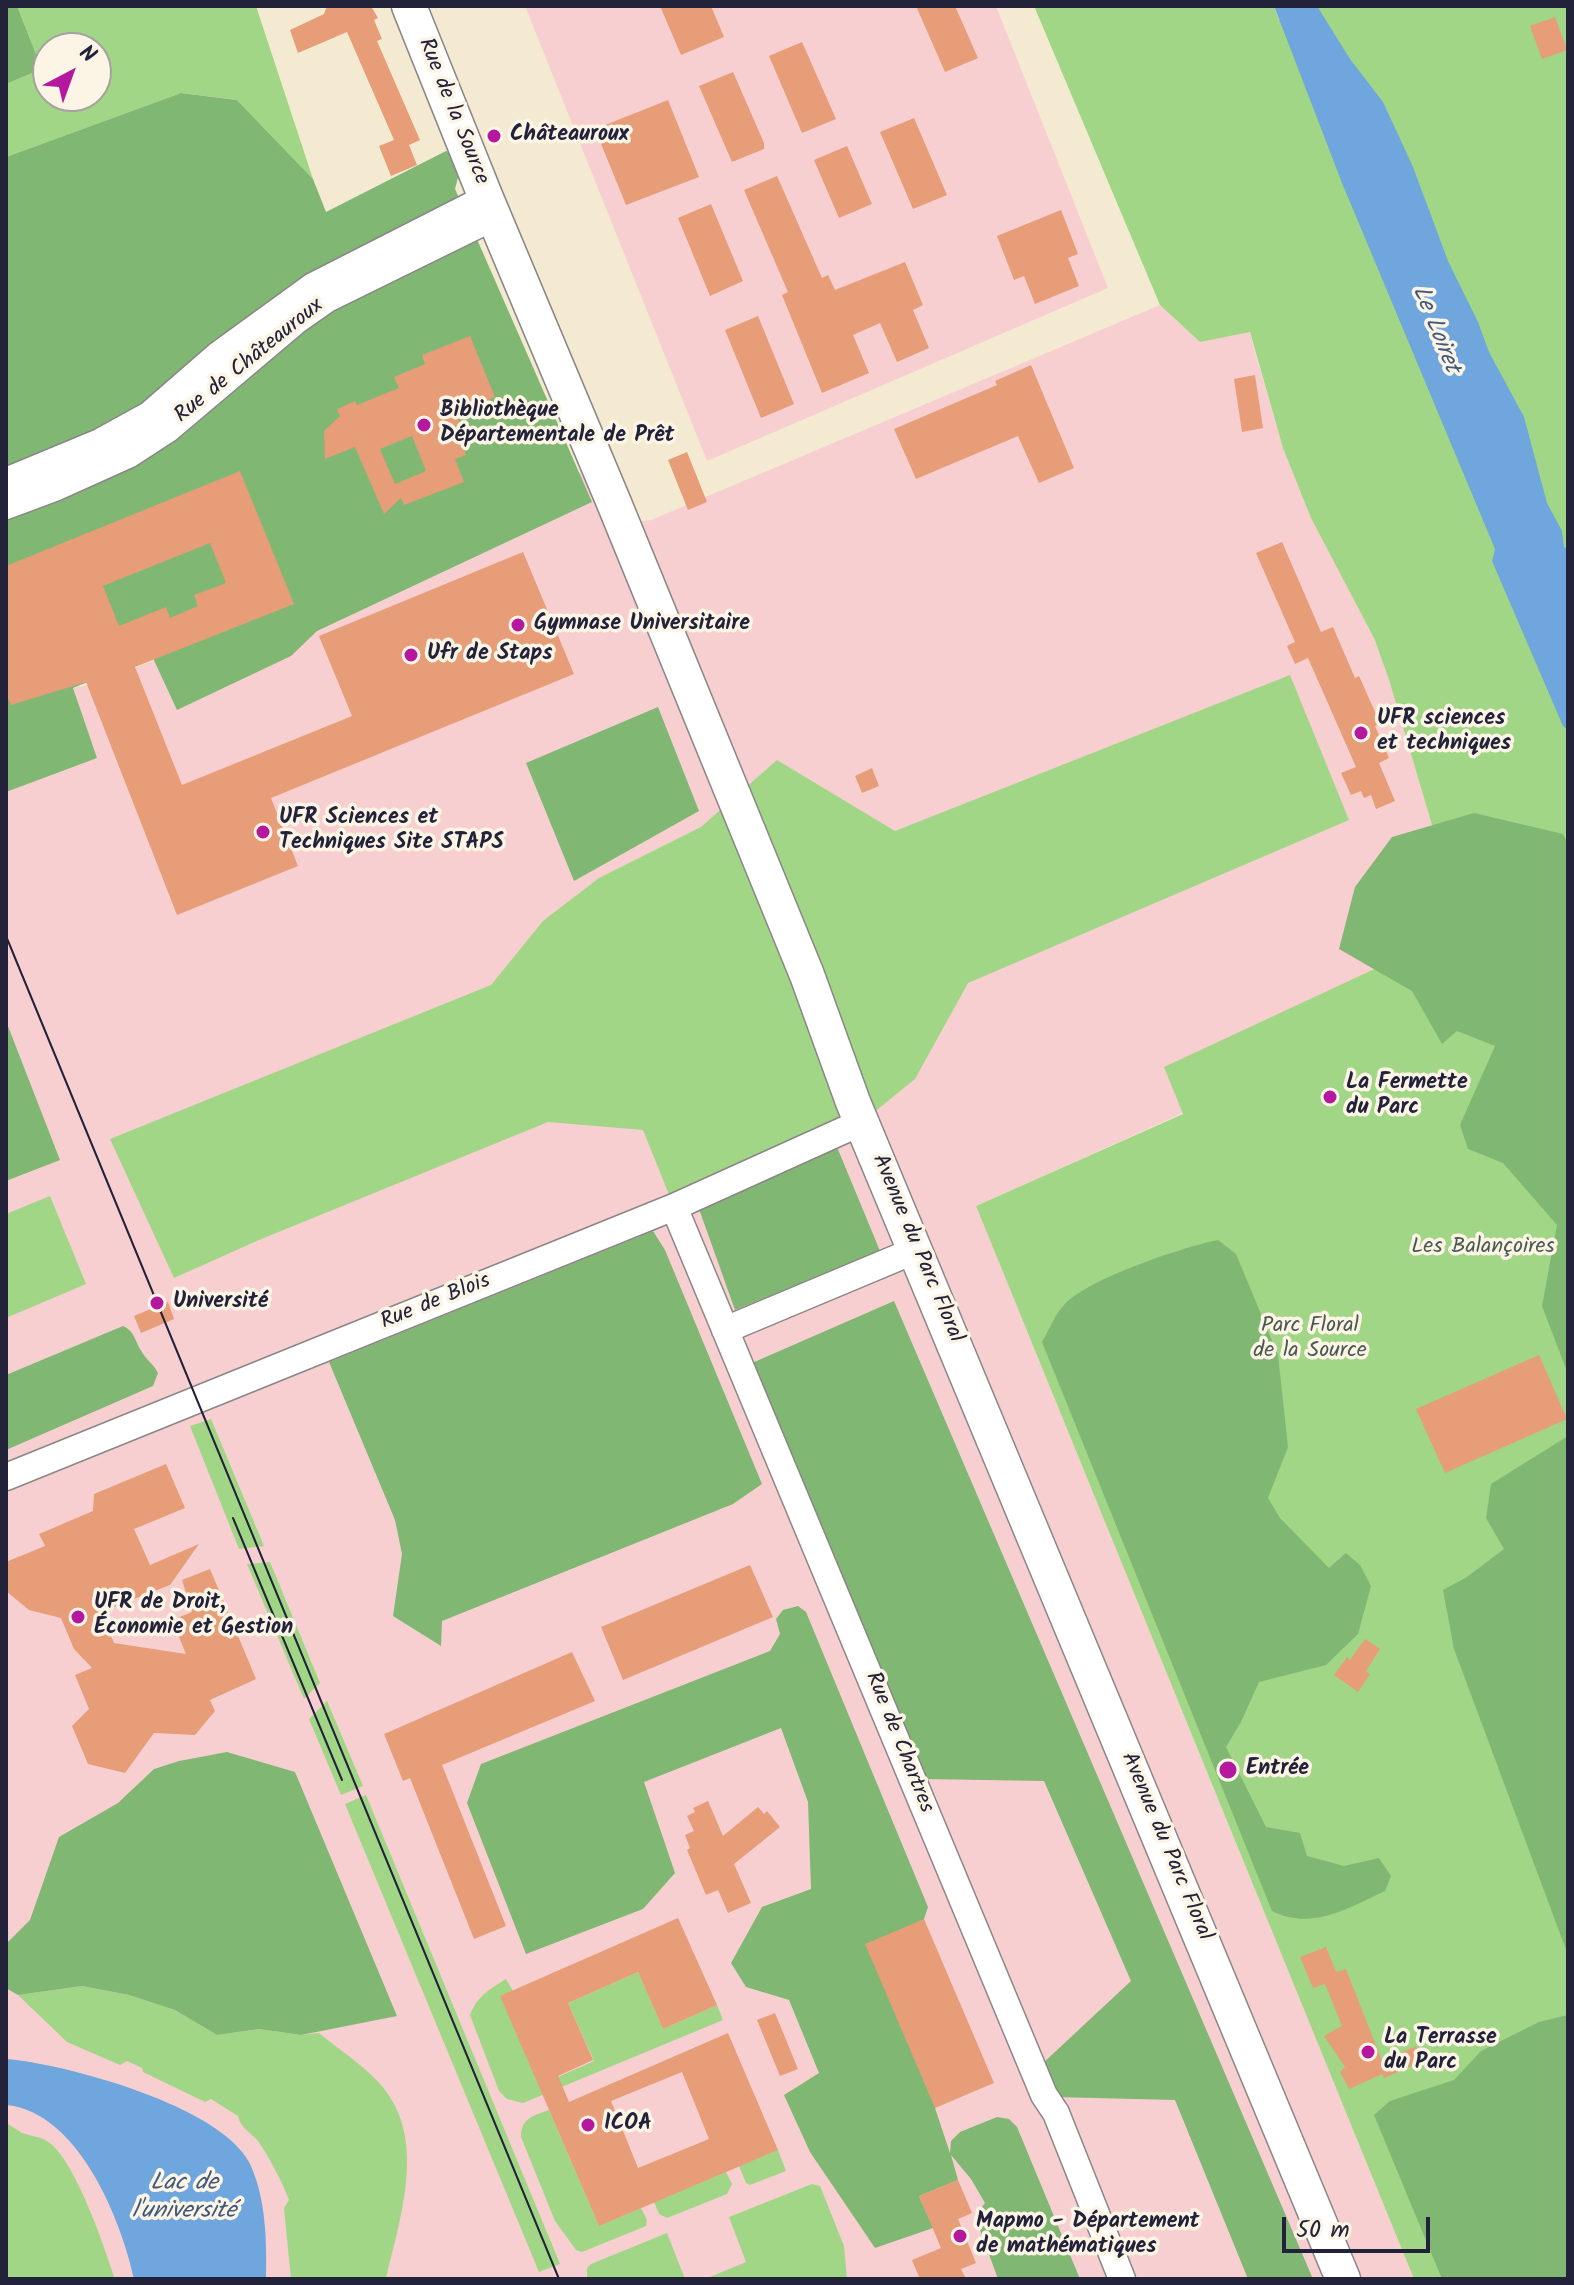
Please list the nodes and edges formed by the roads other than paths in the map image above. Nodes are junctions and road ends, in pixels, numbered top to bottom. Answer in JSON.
{"nodes":[{"id":1,"x":409,"y":6,"type":"edge"},
{"id":2,"x":490,"y":208,"type":"junction"},
{"id":3,"x":6,"y":481,"type":"edge"},
{"id":4,"x":6,"y":506,"type":"edge"},
{"id":5,"x":862,"y":1122,"type":"junction"},
{"id":6,"x":674,"y":1207,"type":"junction"},
{"id":7,"x":916,"y":1250,"type":"junction"},
{"id":8,"x":725,"y":1330,"type":"junction"},
{"id":9,"x":6,"y":1477,"type":"edge"},
{"id":10,"x":1122,"y":2279,"type":"edge"},
{"id":11,"x":1343,"y":2279,"type":"edge"}],
"edges":[{"from":1,"to":2,"type":"main road","name":"Rue de la Source"},
{"from":2,"to":3,"type":"street","name":"Rue de Châteauroux"},
{"from":2,"to":4,"type":"street","name":"Rue de Châteauroux"},
{"from":2,"to":5,"type":"main road","name":"Avenue du Parc Floral"},
{"from":5,"to":6,"type":"street","name":"Rue de Blois"},
{"from":5,"to":7,"type":"main road","name":"Avenue du Parc Floral"},
{"from":6,"to":8,"type":"street","name":"Rue de Chartres"},
{"from":6,"to":9,"type":"street","name":"Rue de Blois"},
{"from":7,"to":8,"type":"street"},
{"from":7,"to":11,"type":"main road","name":"Avenue du Parc Floral"},
{"from":8,"to":10,"type":"street","name":"Rue de Chartres"}]}
